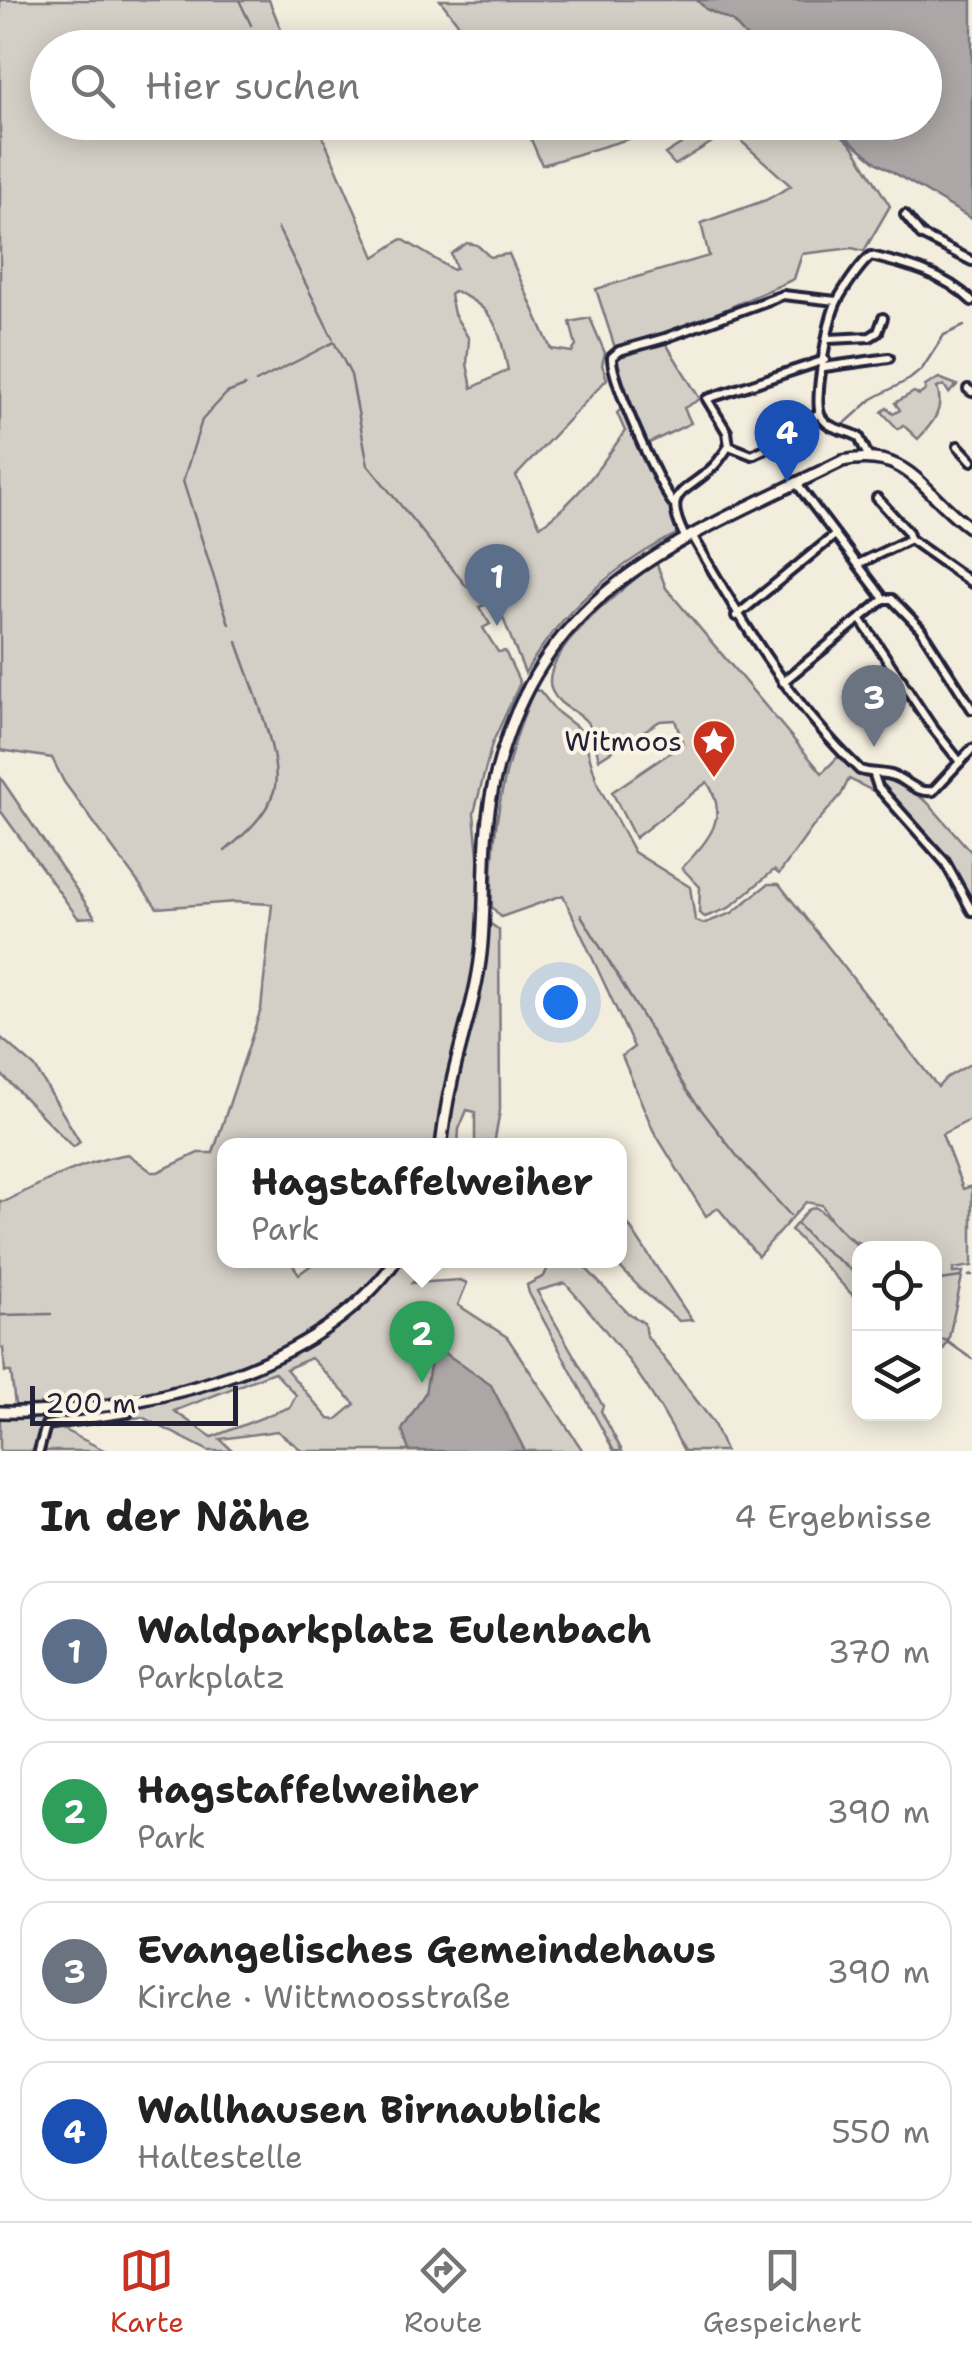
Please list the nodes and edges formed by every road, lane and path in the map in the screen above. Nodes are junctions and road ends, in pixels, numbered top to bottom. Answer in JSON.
{"nodes":[{"id":1,"x":905,"y":215,"type":"dead end"},
{"id":2,"x":972,"y":262,"type":"edge"},
{"id":3,"x":836,"y":301,"type":"junction"},
{"id":4,"x":972,"y":301,"type":"edge"},
{"id":5,"x":883,"y":318,"type":"dead end"},
{"id":6,"x":828,"y":338,"type":"junction"},
{"id":7,"x":889,"y":358,"type":"dead end"},
{"id":8,"x":824,"y":364,"type":"junction"},
{"id":9,"x":819,"y":412,"type":"junction"},
{"id":10,"x":729,"y":446,"type":"junction"},
{"id":11,"x":958,"y":446,"type":"dead end"},
{"id":12,"x":868,"y":456,"type":"junction"},
{"id":13,"x":972,"y":462,"type":"edge"},
{"id":14,"x":797,"y":484,"type":"junction"},
{"id":15,"x":878,"y":498,"type":"dead end"},
{"id":16,"x":673,"y":503,"type":"junction"},
{"id":17,"x":971,"y":528,"type":"edge"},
{"id":18,"x":835,"y":535,"type":"junction"},
{"id":19,"x":684,"y":538,"type":"junction"},
{"id":20,"x":910,"y":539,"type":"junction"},
{"id":21,"x":857,"y":564,"type":"junction"},
{"id":22,"x":972,"y":583,"type":"edge"},
{"id":23,"x":884,"y":599,"type":"junction"},
{"id":24,"x":736,"y":616,"type":"junction"},
{"id":25,"x":861,"y":620,"type":"junction"},
{"id":26,"x":902,"y":680,"type":"junction"},
{"id":27,"x":782,"y":682,"type":"junction"},
{"id":28,"x":878,"y":699,"type":"dead end"},
{"id":29,"x":972,"y":709,"type":"edge"},
{"id":30,"x":972,"y":749,"type":"edge"},
{"id":31,"x":960,"y":762,"type":"junction"},
{"id":32,"x":874,"y":775,"type":"junction"},
{"id":33,"x":972,"y":912,"type":"edge"},
{"id":34,"x":442,"y":1138,"type":"edge"},
{"id":35,"x":389,"y":1268,"type":"edge"},
{"id":36,"x":125,"y":1403,"type":"junction"},
{"id":37,"x":0,"y":1412,"type":"edge"},
{"id":38,"x":39,"y":1451,"type":"edge"}],
"edges":[{"from":1,"to":2,"type":"street"},
{"from":3,"to":4,"type":"street"},
{"from":3,"to":6,"type":"street"},
{"from":3,"to":16,"type":"street"},
{"from":5,"to":6,"type":"street"},
{"from":6,"to":8,"type":"street"},
{"from":7,"to":8,"type":"street"},
{"from":8,"to":9,"type":"street"},
{"from":8,"to":10,"type":"street"},
{"from":9,"to":10,"type":"street"},
{"from":9,"to":12,"type":"street"},
{"from":10,"to":16,"type":"street"},
{"from":11,"to":13,"type":"street"},
{"from":12,"to":14,"type":"main road"},
{"from":12,"to":17,"type":"main road"},
{"from":14,"to":18,"type":"street"},
{"from":14,"to":19,"type":"main road"},
{"from":15,"to":20,"type":"street"},
{"from":16,"to":19,"type":"street"},
{"from":18,"to":21,"type":"street"},
{"from":18,"to":24,"type":"street"},
{"from":19,"to":24,"type":"street"},
{"from":19,"to":34,"type":"main road"},
{"from":20,"to":21,"type":"street"},
{"from":20,"to":22,"type":"street"},
{"from":21,"to":23,"type":"street"},
{"from":23,"to":25,"type":"street"},
{"from":23,"to":29,"type":"street"},
{"from":24,"to":27,"type":"street"},
{"from":25,"to":26,"type":"street"},
{"from":25,"to":27,"type":"street"},
{"from":26,"to":28,"type":"street"},
{"from":26,"to":31,"type":"street"},
{"from":27,"to":32,"type":"street"},
{"from":30,"to":31,"type":"street"},
{"from":31,"to":32,"type":"street"},
{"from":32,"to":33,"type":"street"},
{"from":35,"to":36,"type":"main road"},
{"from":36,"to":37,"type":"main road"},
{"from":36,"to":38,"type":"street"}]}
